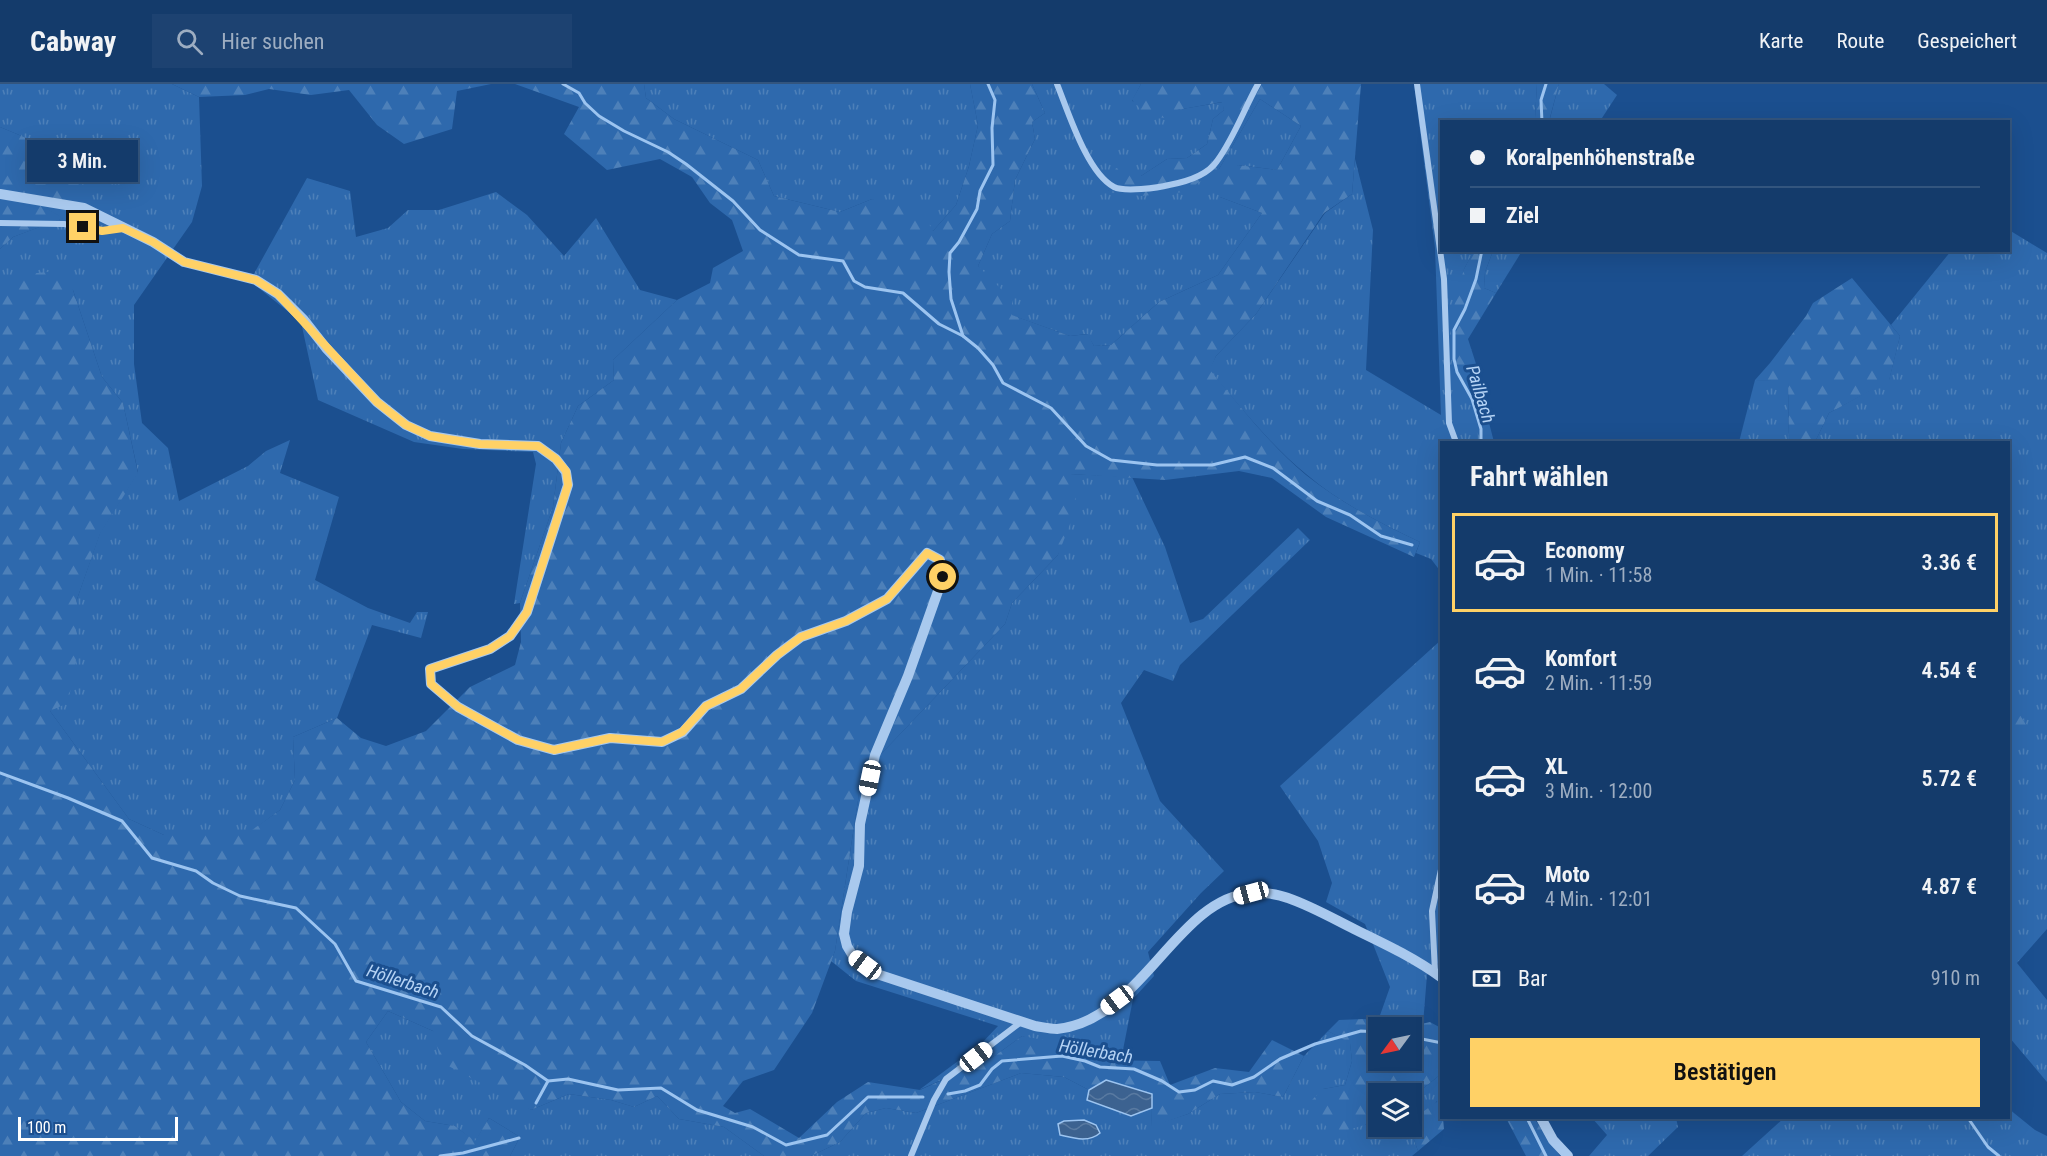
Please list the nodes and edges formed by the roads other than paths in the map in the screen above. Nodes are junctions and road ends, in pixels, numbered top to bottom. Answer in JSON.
{"nodes":[{"id":1,"x":1058,"y":84,"type":"edge"},
{"id":2,"x":1258,"y":84,"type":"edge"},
{"id":3,"x":1417,"y":84,"type":"edge"},
{"id":4,"x":0,"y":194,"type":"edge"},
{"id":5,"x":0,"y":223,"type":"edge"},
{"id":6,"x":123,"y":228,"type":"junction"},
{"id":7,"x":1440,"y":250,"type":"edge"},
{"id":8,"x":1440,"y":252,"type":"edge"},
{"id":9,"x":1456,"y":441,"type":"edge"},
{"id":10,"x":1440,"y":874,"type":"edge"},
{"id":11,"x":1438,"y":975,"type":"edge"},
{"id":12,"x":1021,"y":1022,"type":"junction"},
{"id":13,"x":1542,"y":1119,"type":"edge"},
{"id":14,"x":911,"y":1156,"type":"edge"},
{"id":15,"x":1568,"y":1156,"type":"edge"}],
"edges":[{"from":1,"to":2,"type":"street"},
{"from":3,"to":7,"type":"street"},
{"from":4,"to":6,"type":"street"},
{"from":5,"to":6,"type":"street"},
{"from":6,"to":12,"type":"street"},
{"from":8,"to":9,"type":"street"},
{"from":10,"to":11,"type":"street"},
{"from":11,"to":12,"type":"street"},
{"from":12,"to":14,"type":"street"},
{"from":13,"to":15,"type":"street"}]}
